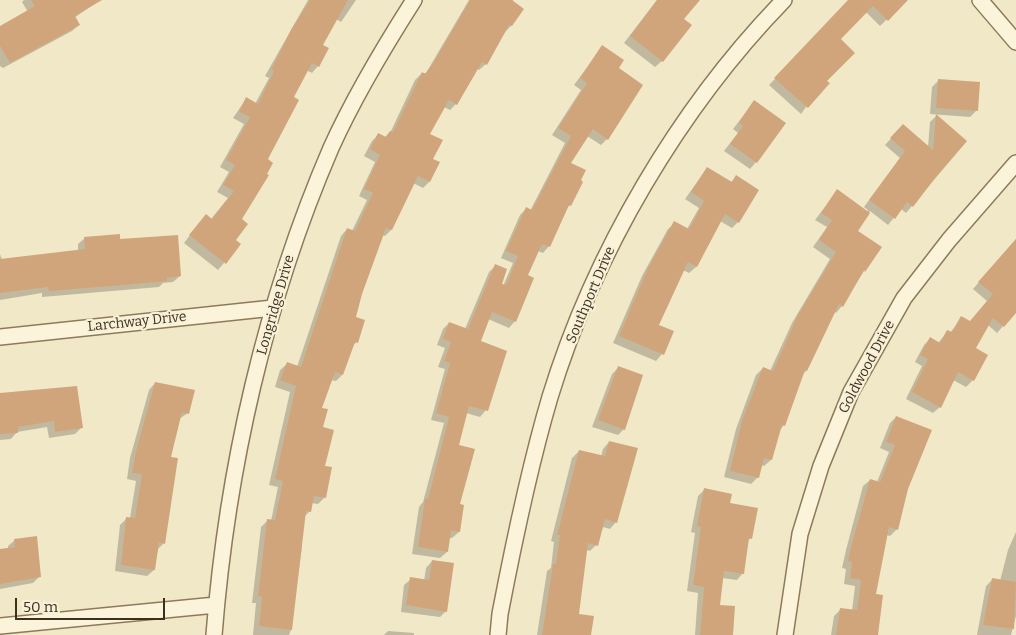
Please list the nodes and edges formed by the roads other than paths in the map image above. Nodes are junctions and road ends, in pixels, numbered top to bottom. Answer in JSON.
{"nodes":[{"id":1,"x":414,"y":0,"type":"edge"},
{"id":2,"x":784,"y":0,"type":"edge"},
{"id":3,"x":980,"y":0,"type":"edge"},
{"id":4,"x":1016,"y":42,"type":"edge"},
{"id":5,"x":1016,"y":163,"type":"edge"},
{"id":6,"x":273,"y":308,"type":"junction"},
{"id":7,"x":0,"y":337,"type":"edge"},
{"id":8,"x":216,"y":606,"type":"junction"},
{"id":9,"x":0,"y":626,"type":"edge"},
{"id":10,"x":214,"y":635,"type":"edge"},
{"id":11,"x":498,"y":635,"type":"edge"},
{"id":12,"x":784,"y":635,"type":"edge"}],
"edges":[{"from":1,"to":6,"type":"street","name":"Longridge Drive"},
{"from":2,"to":11,"type":"street","name":"Southport Drive"},
{"from":3,"to":4,"type":"street"},
{"from":5,"to":12,"type":"street","name":"Goldwood Drive"},
{"from":6,"to":7,"type":"street","name":"Larchway Drive"},
{"from":6,"to":8,"type":"street","name":"Longridge Drive"},
{"from":8,"to":9,"type":"street"},
{"from":8,"to":10,"type":"street","name":"Longridge Drive"}]}
